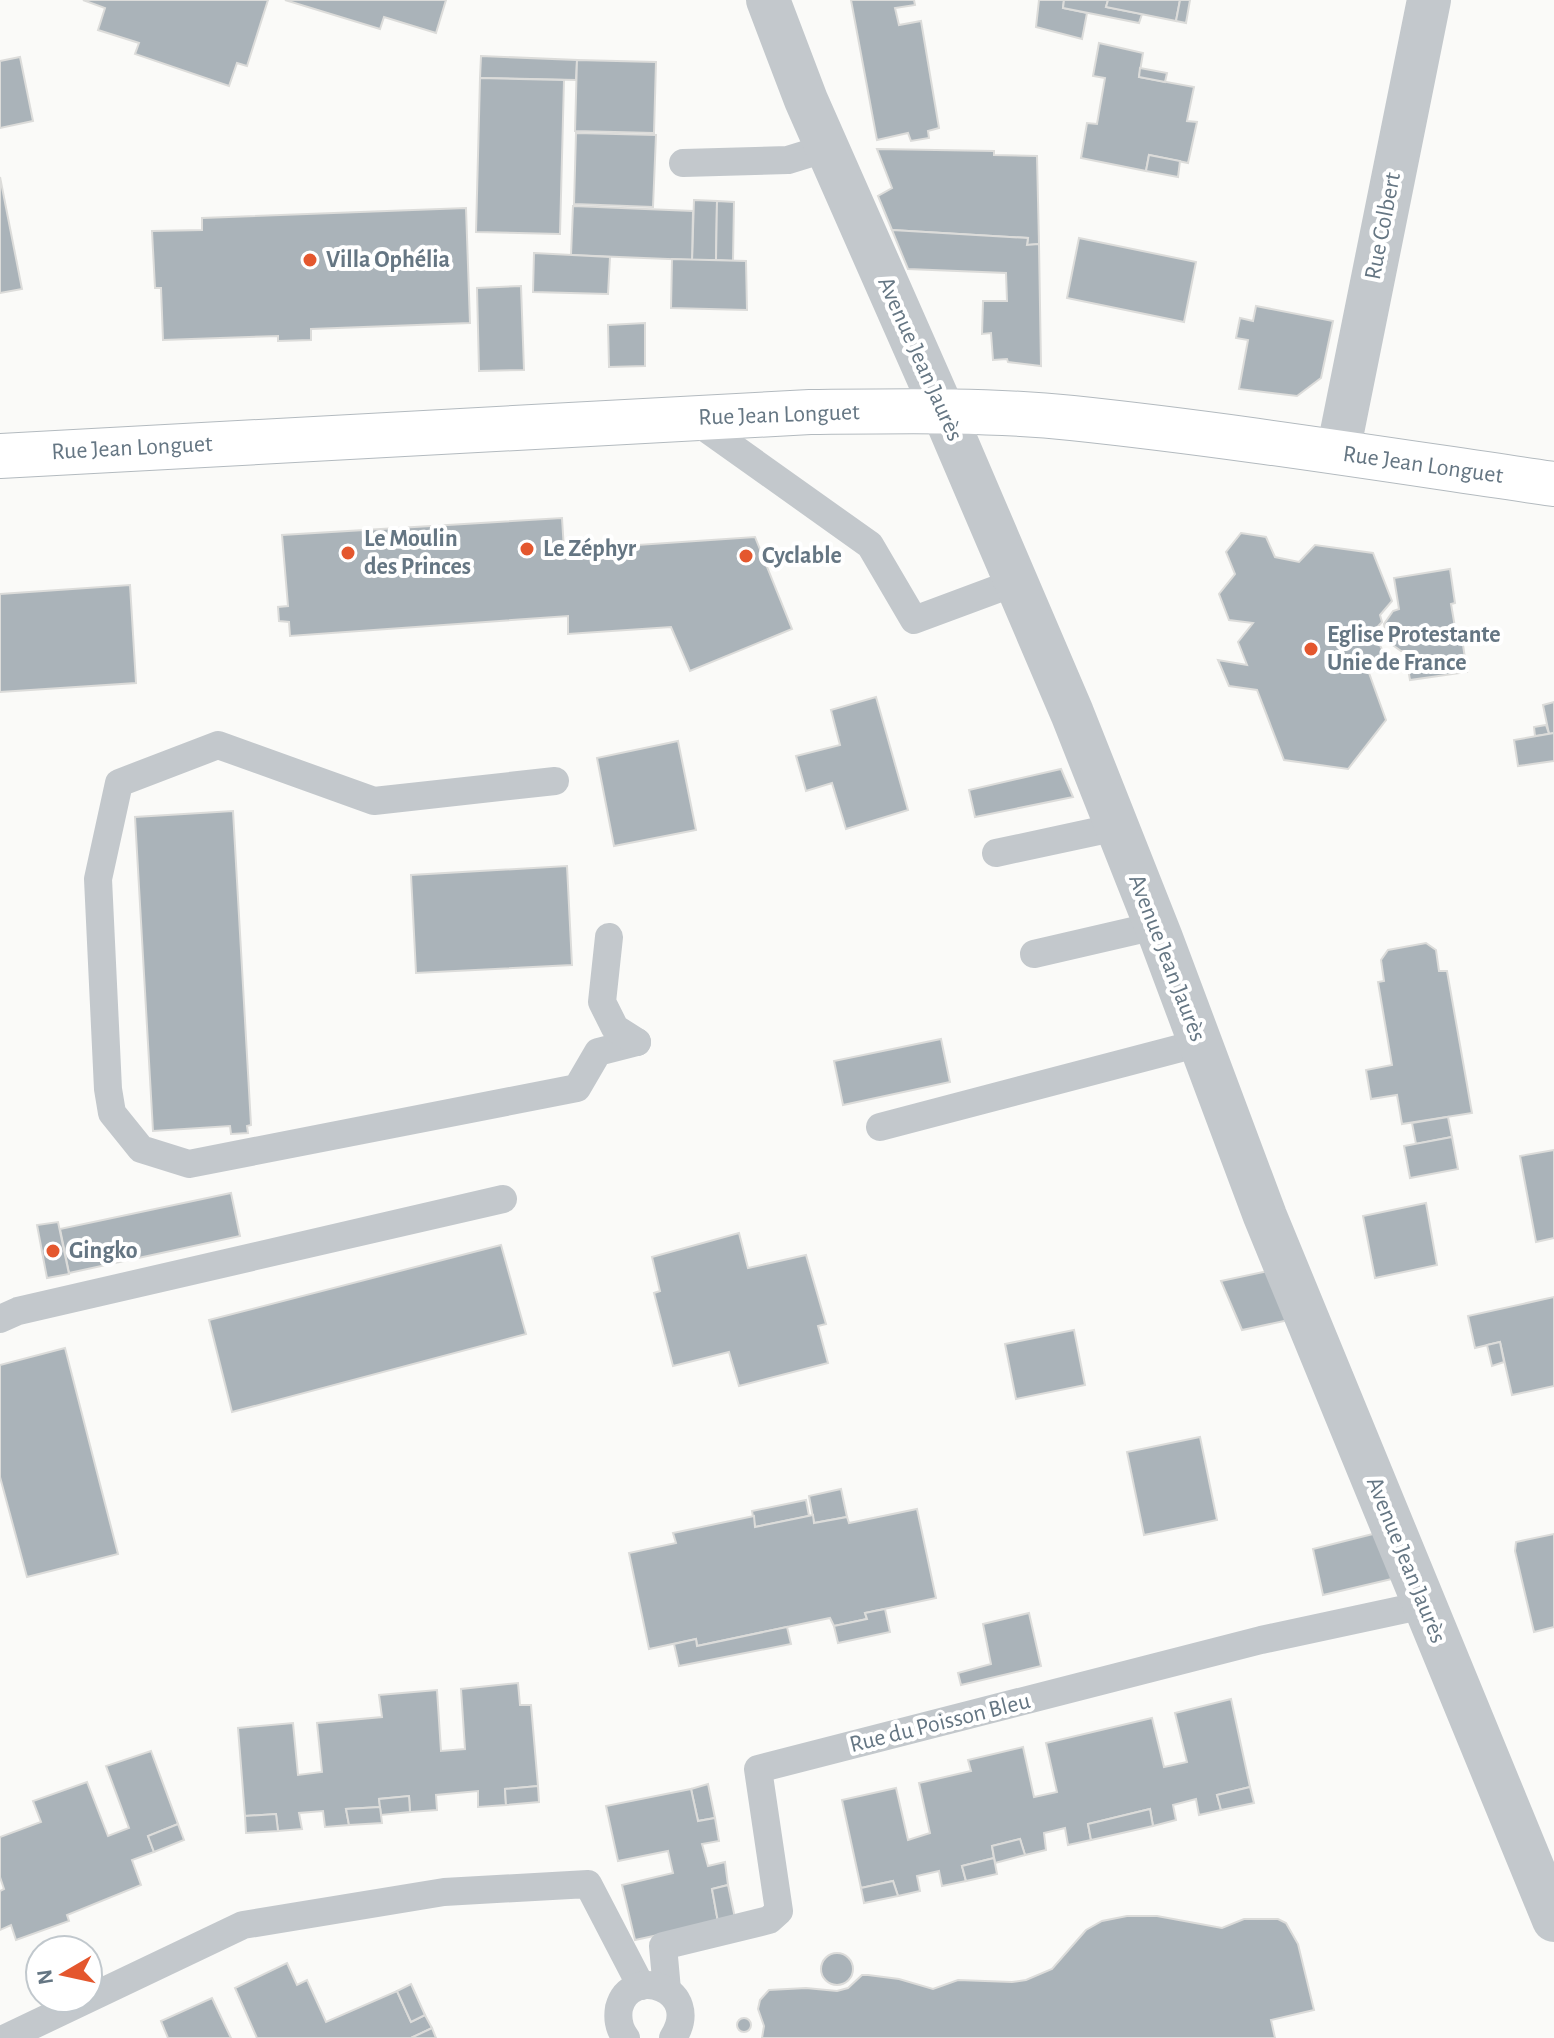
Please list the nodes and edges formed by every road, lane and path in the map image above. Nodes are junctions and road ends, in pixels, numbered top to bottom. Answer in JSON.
{"nodes":[{"id":1,"x":768,"y":0,"type":"edge"},
{"id":2,"x":1429,"y":0,"type":"edge"},
{"id":3,"x":827,"y":148,"type":"junction"},
{"id":4,"x":683,"y":163,"type":"dead end"},
{"id":5,"x":943,"y":411,"type":"junction"},
{"id":6,"x":693,"y":419,"type":"junction"},
{"id":7,"x":1338,"y":452,"type":"junction"},
{"id":8,"x":0,"y":456,"type":"edge"},
{"id":9,"x":1554,"y":484,"type":"edge"},
{"id":10,"x":1016,"y":582,"type":"junction"},
{"id":11,"x":555,"y":781,"type":"dead end"},
{"id":12,"x":1117,"y":827,"type":"junction"},
{"id":13,"x":996,"y":853,"type":"dead end"},
{"id":14,"x":1155,"y":926,"type":"junction"},
{"id":15,"x":609,"y":937,"type":"dead end"},
{"id":16,"x":1034,"y":954,"type":"dead end"},
{"id":17,"x":1200,"y":1043,"type":"junction"},
{"id":18,"x":880,"y":1127,"type":"dead end"},
{"id":19,"x":503,"y":1199,"type":"dead end"},
{"id":20,"x":0,"y":1319,"type":"edge"},
{"id":21,"x":1424,"y":1605,"type":"junction"},
{"id":22,"x":1554,"y":1920,"type":"edge"},
{"id":23,"x":654,"y":1988,"type":"junction"},
{"id":24,"x":619,"y":2035,"type":"edge"},
{"id":25,"x":6,"y":2038,"type":"edge"},
{"id":26,"x":673,"y":2038,"type":"edge"}],
"edges":[{"from":1,"to":3,"type":"street","name":"Avenue Jean Jaurès"},
{"from":2,"to":7,"type":"street","name":"Rue Colbert"},
{"from":3,"to":4,"type":"lane"},
{"from":3,"to":5,"type":"street","name":"Avenue Jean Jaurès"},
{"from":5,"to":6,"type":"street","name":"Rue Jean Longuet"},
{"from":5,"to":7,"type":"street","name":"Rue Jean Longuet"},
{"from":5,"to":10,"type":"street","name":"Avenue Jean Jaurès"},
{"from":6,"to":8,"type":"street","name":"Rue Jean Longuet"},
{"from":6,"to":10,"type":"lane"},
{"from":7,"to":9,"type":"street","name":"Rue Jean Longuet"},
{"from":10,"to":12,"type":"street","name":"Avenue Jean Jaurès"},
{"from":11,"to":15,"type":"lane"},
{"from":12,"to":13,"type":"lane"},
{"from":12,"to":14,"type":"street","name":"Avenue Jean Jaurès"},
{"from":14,"to":16,"type":"lane"},
{"from":14,"to":17,"type":"street","name":"Avenue Jean Jaurès"},
{"from":17,"to":18,"type":"lane"},
{"from":17,"to":21,"type":"street","name":"Avenue Jean Jaurès"},
{"from":19,"to":20,"type":"lane"},
{"from":21,"to":22,"type":"street","name":"Avenue Jean Jaurès"},
{"from":21,"to":23,"type":"lane","name":"Rue du Poisson Bleu"},
{"from":23,"to":24,"type":"lane"},
{"from":23,"to":25,"type":"lane"},
{"from":23,"to":26,"type":"lane"}]}
